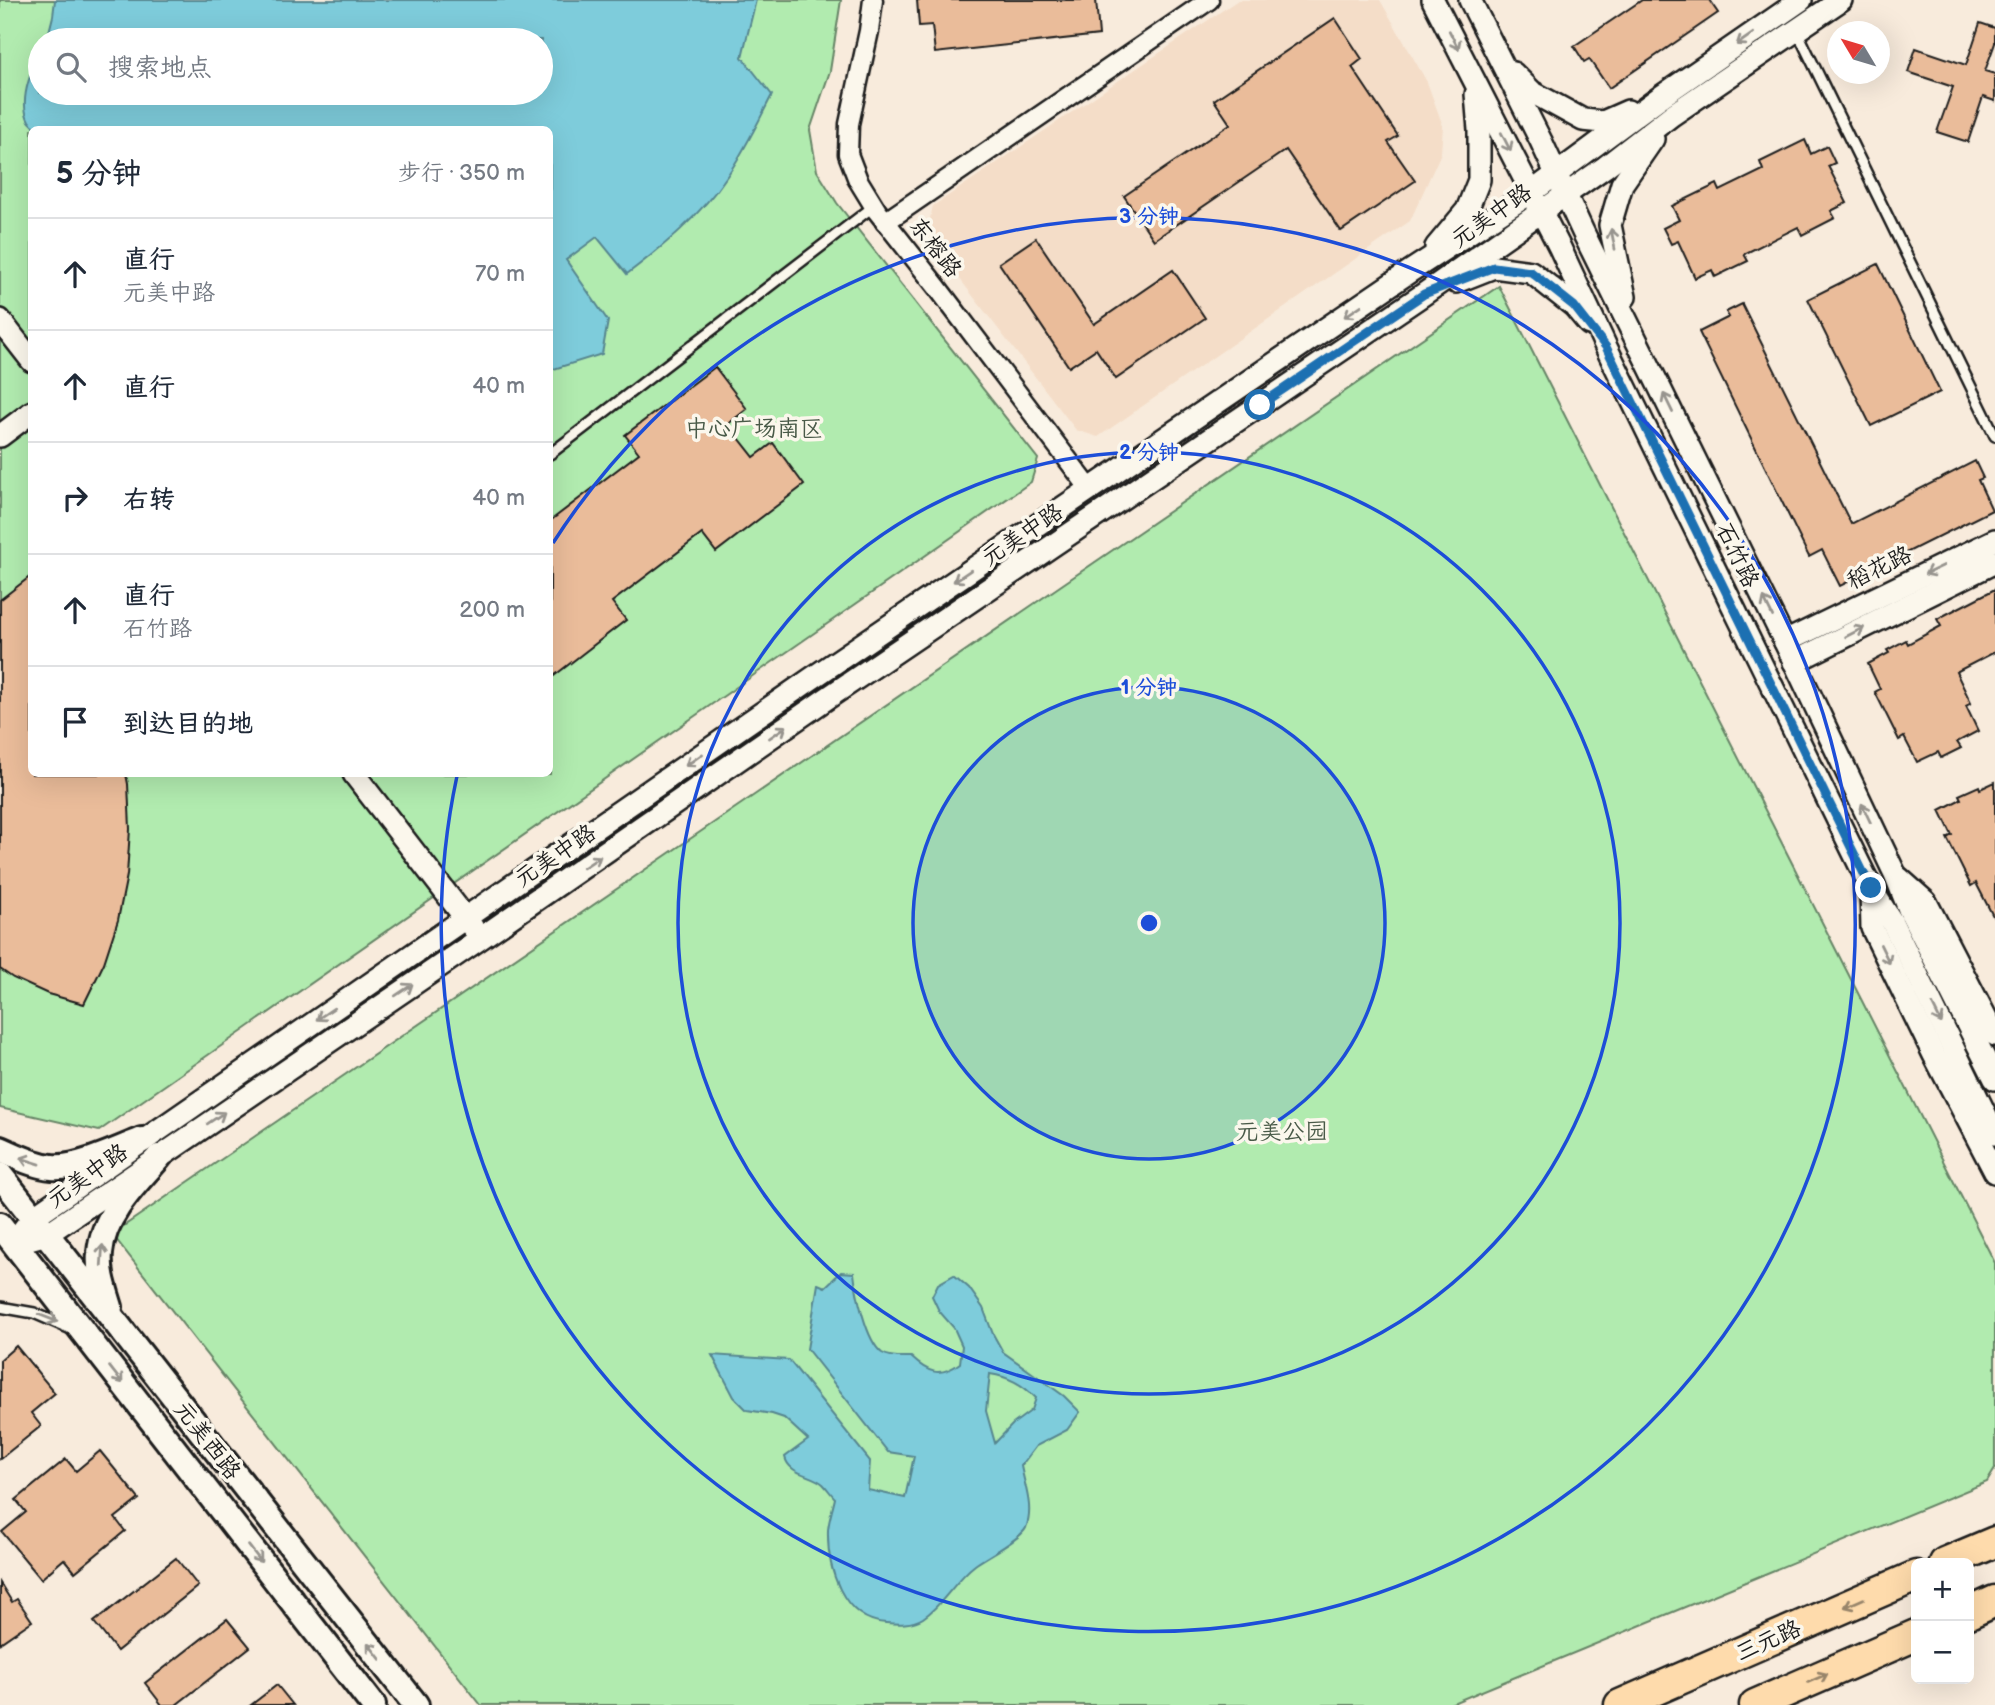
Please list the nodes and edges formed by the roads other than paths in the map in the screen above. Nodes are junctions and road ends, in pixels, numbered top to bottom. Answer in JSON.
{"nodes":[{"id":1,"x":873,"y":0,"type":"edge"},
{"id":2,"x":1209,"y":0,"type":"edge"},
{"id":3,"x":1433,"y":0,"type":"edge"},
{"id":4,"x":1469,"y":0,"type":"edge"},
{"id":5,"x":1801,"y":0,"type":"edge"},
{"id":6,"x":1841,"y":0,"type":"edge"},
{"id":7,"x":1796,"y":30,"type":"junction"},
{"id":8,"x":1501,"y":61,"type":"junction"},
{"id":9,"x":1475,"y":81,"type":"junction"},
{"id":10,"x":1666,"y":106,"type":"junction"},
{"id":11,"x":1556,"y":174,"type":"junction"},
{"id":12,"x":1566,"y":194,"type":"junction"},
{"id":13,"x":1537,"y":202,"type":"junction"},
{"id":14,"x":874,"y":206,"type":"junction"},
{"id":15,"x":885,"y":222,"type":"junction"},
{"id":16,"x":1409,"y":272,"type":"junction"},
{"id":17,"x":1424,"y":294,"type":"junction"},
{"id":18,"x":0,"y":320,"type":"edge"},
{"id":19,"x":1632,"y":329,"type":"junction"},
{"id":20,"x":1606,"y":347,"type":"junction"},
{"id":21,"x":28,"y":356,"type":"edge"},
{"id":22,"x":28,"y":415,"type":"edge"},
{"id":23,"x":0,"y":436,"type":"edge"},
{"id":24,"x":1995,"y":436,"type":"edge"},
{"id":25,"x":553,"y":452,"type":"edge"},
{"id":26,"x":1090,"y":489,"type":"junction"},
{"id":27,"x":1995,"y":540,"type":"edge"},
{"id":28,"x":1995,"y":562,"type":"edge"},
{"id":29,"x":1785,"y":642,"type":"junction"},
{"id":30,"x":1794,"y":662,"type":"junction"},
{"id":31,"x":356,"y":777,"type":"edge"},
{"id":32,"x":1895,"y":874,"type":"junction"},
{"id":33,"x":1871,"y":888,"type":"junction"},
{"id":34,"x":466,"y":919,"type":"junction"},
{"id":35,"x":481,"y":938,"type":"junction"},
{"id":36,"x":1995,"y":1035,"type":"edge"},
{"id":37,"x":1995,"y":1079,"type":"edge"},
{"id":38,"x":1995,"y":1134,"type":"edge"},
{"id":39,"x":0,"y":1149,"type":"edge"},
{"id":40,"x":151,"y":1149,"type":"junction"},
{"id":41,"x":1995,"y":1172,"type":"edge"},
{"id":42,"x":0,"y":1175,"type":"edge"},
{"id":43,"x":40,"y":1226,"type":"junction"},
{"id":44,"x":7,"y":1238,"type":"edge"},
{"id":45,"x":0,"y":1307,"type":"edge"},
{"id":46,"x":114,"y":1321,"type":"junction"},
{"id":47,"x":91,"y":1342,"type":"junction"},
{"id":48,"x":1995,"y":1542,"type":"edge"},
{"id":49,"x":1957,"y":1558,"type":"edge"},
{"id":50,"x":1911,"y":1578,"type":"edge"},
{"id":51,"x":1995,"y":1601,"type":"edge"},
{"id":52,"x":1974,"y":1611,"type":"edge"},
{"id":53,"x":1911,"y":1637,"type":"edge"},
{"id":54,"x":373,"y":1705,"type":"edge"},
{"id":55,"x":416,"y":1705,"type":"edge"},
{"id":56,"x":1620,"y":1705,"type":"edge"},
{"id":57,"x":1755,"y":1705,"type":"edge"}],
"edges":[{"from":1,"to":14,"type":"street","name":"东榕路"},
{"from":2,"to":15,"type":"street"},
{"from":3,"to":9,"type":"street","name":"石竹路","one_way":true},
{"from":4,"to":8,"type":"street","name":"石竹路"},
{"from":5,"to":10,"type":"street","name":"元美中路","one_way":true},
{"from":6,"to":7,"type":"street","name":"元美中路"},
{"from":7,"to":10,"type":"street","name":"元美中路"},
{"from":7,"to":24,"type":"lane"},
{"from":8,"to":10,"type":"street"},
{"from":8,"to":11,"type":"street","name":"石竹路"},
{"from":9,"to":13,"type":"street","name":"石竹路","one_way":true},
{"from":9,"to":16,"type":"street"},
{"from":10,"to":11,"type":"street","name":"元美中路"},
{"from":10,"to":12,"type":"street","name":"元美中路"},
{"from":19,"to":10,"type":"street","one_way":true},
{"from":11,"to":12,"type":"street","name":"石竹路"},
{"from":11,"to":13,"type":"street","name":"元美中路"},
{"from":12,"to":13,"type":"street","name":"元美中路"},
{"from":12,"to":19,"type":"street","name":"石竹路"},
{"from":13,"to":16,"type":"street","name":"元美中路"},
{"from":13,"to":17,"type":"street","name":"元美中路"},
{"from":13,"to":20,"type":"street","name":"石竹路"},
{"from":14,"to":15,"type":"street","name":"东榕路"},
{"from":14,"to":25,"type":"lane"},
{"from":15,"to":26,"type":"street","name":"东榕路"},
{"from":16,"to":26,"type":"street","name":"元美中路","one_way":true},
{"from":17,"to":20,"type":"street"},
{"from":35,"to":17,"type":"street","name":"元美中路","one_way":true},
{"from":18,"to":21,"type":"street"},
{"from":29,"to":19,"type":"street","name":"石竹路","one_way":true},
{"from":20,"to":33,"type":"street","name":"石竹路"},
{"from":22,"to":23,"type":"street"},
{"from":26,"to":34,"type":"street","name":"元美中路","one_way":true},
{"from":27,"to":29,"type":"street","name":"稻花路","one_way":true},
{"from":30,"to":28,"type":"street","name":"稻花路","one_way":true},
{"from":29,"to":30,"type":"street","name":"石竹路"},
{"from":32,"to":30,"type":"street","name":"石竹路","one_way":true},
{"from":31,"to":34,"type":"street"},
{"from":32,"to":36,"type":"street"},
{"from":32,"to":37,"type":"street","name":"石竹路"},
{"from":33,"to":38,"type":"street","name":"石竹路","one_way":true},
{"from":33,"to":41,"type":"street","one_way":true},
{"from":34,"to":35,"type":"street"},
{"from":34,"to":40,"type":"street","name":"元美中路","one_way":true},
{"from":40,"to":35,"type":"street","name":"元美中路","one_way":true},
{"from":40,"to":39,"type":"main road","one_way":true},
{"from":40,"to":43,"type":"street","name":"元美中路"},
{"from":46,"to":40,"type":"main road","one_way":true},
{"from":42,"to":43,"type":"main road","name":"元美西路"},
{"from":43,"to":44,"type":"street","name":"元美中路"},
{"from":43,"to":46,"type":"main road","name":"元美西路"},
{"from":44,"to":47,"type":"main road","name":"元美西路"},
{"from":45,"to":47,"type":"lane","one_way":true},
{"from":55,"to":46,"type":"main road","name":"元美西路","one_way":true},
{"from":47,"to":54,"type":"main road","name":"元美西路","one_way":true},
{"from":48,"to":49,"type":"highway"},
{"from":50,"to":56,"type":"highway","name":"三元路","one_way":true},
{"from":51,"to":52,"type":"highway"},
{"from":57,"to":53,"type":"highway","one_way":true}]}
